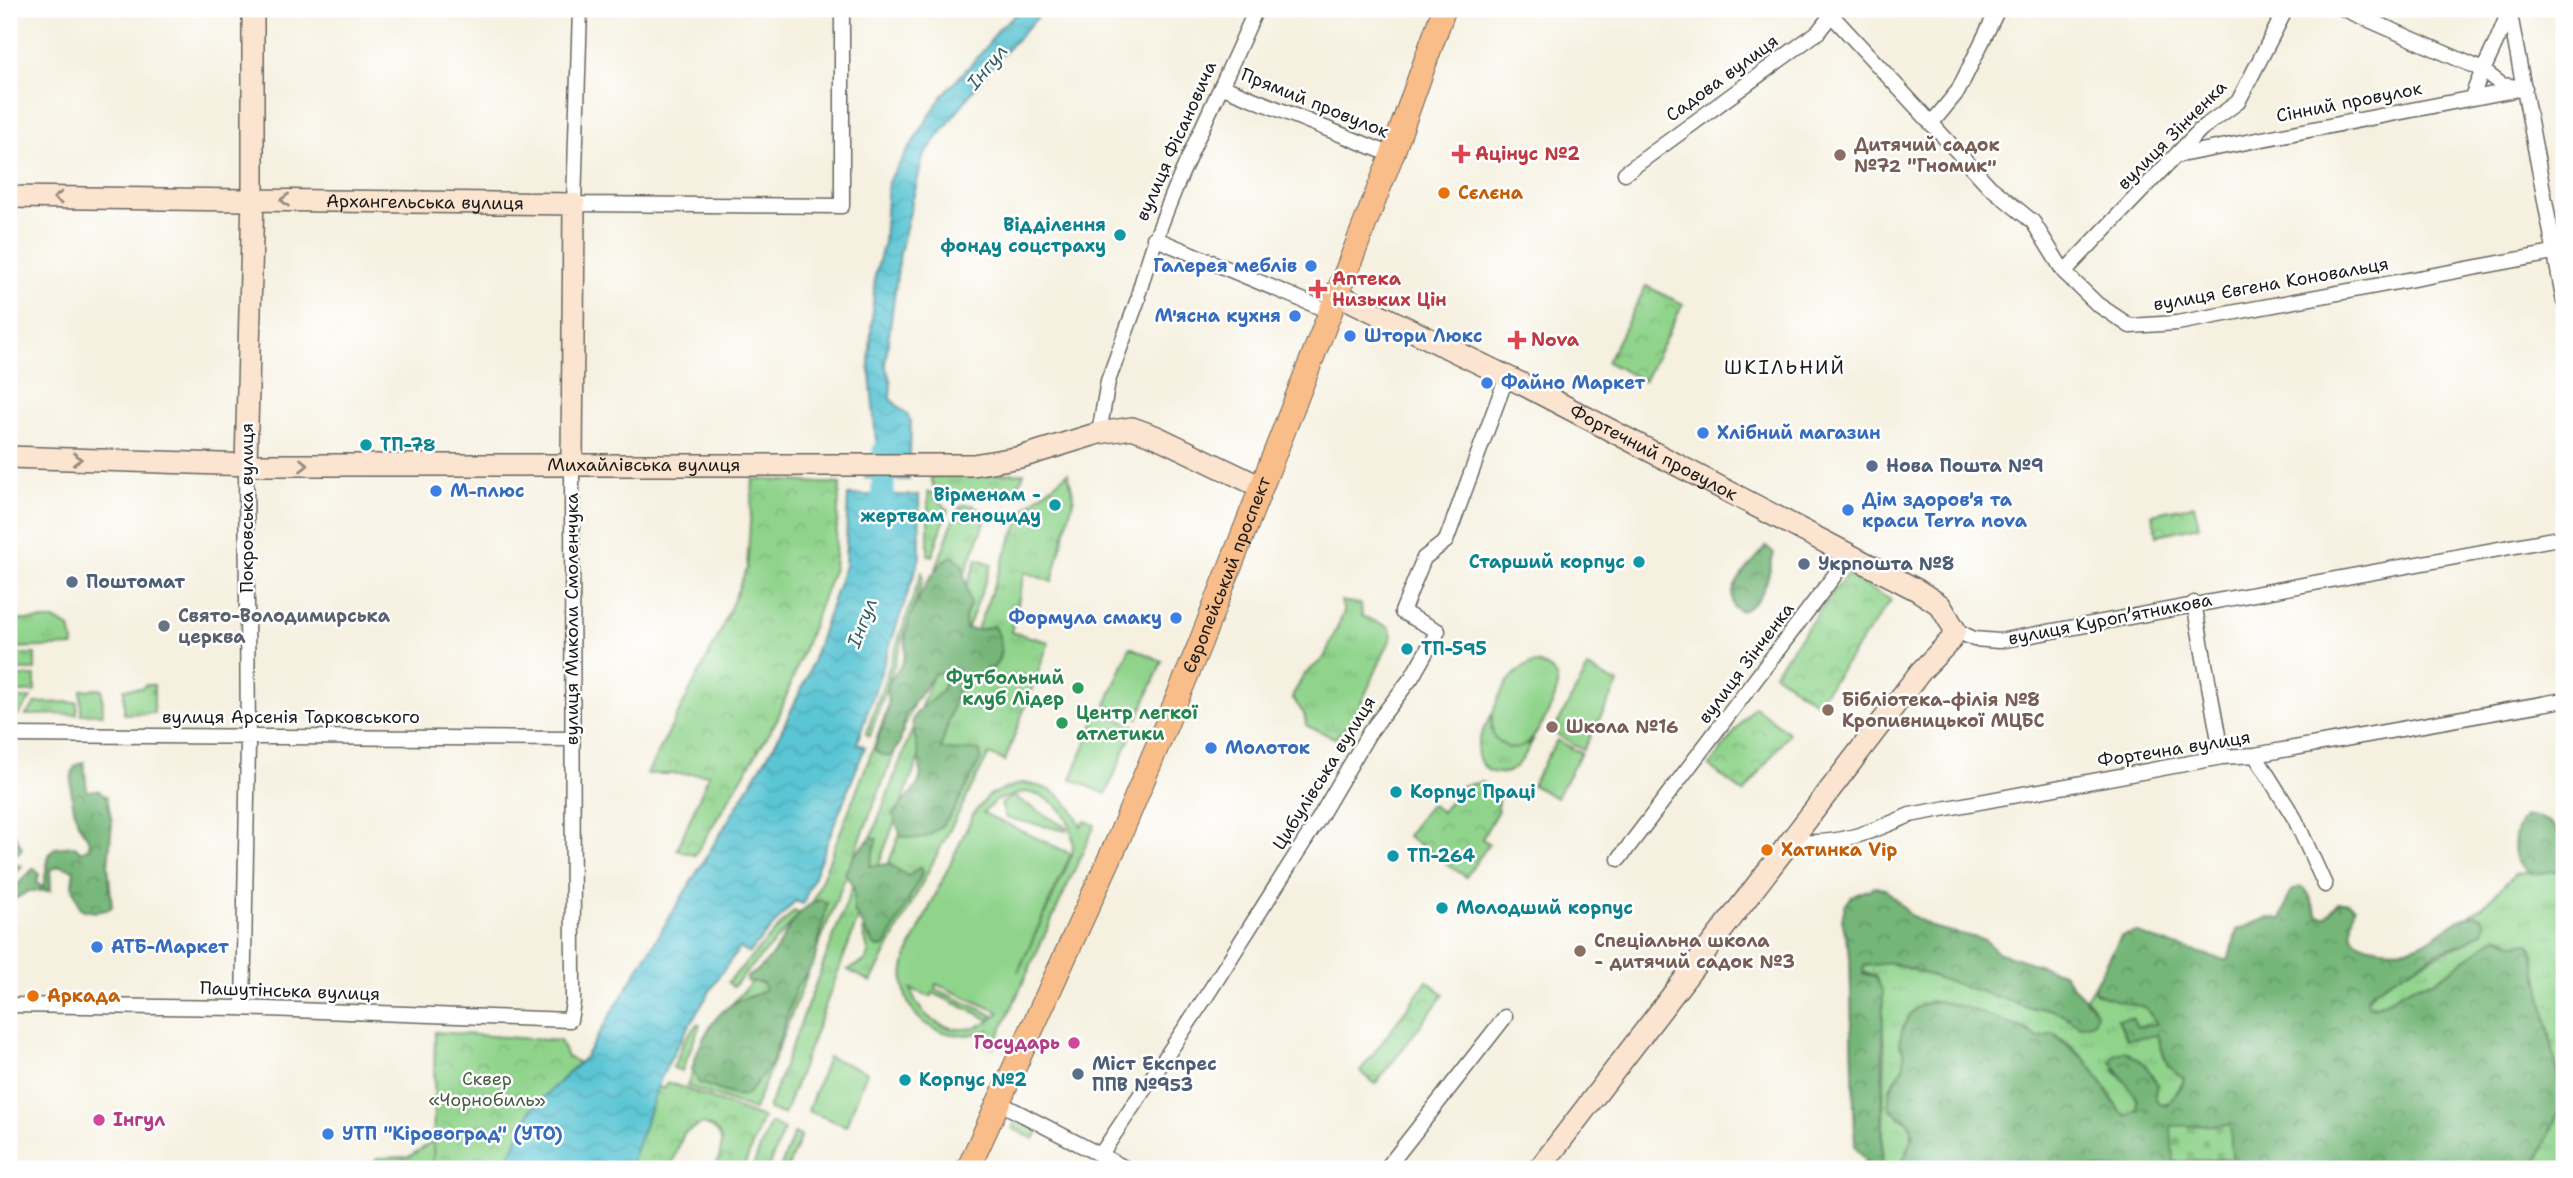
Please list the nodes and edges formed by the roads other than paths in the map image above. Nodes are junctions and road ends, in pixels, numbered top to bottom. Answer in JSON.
{"nodes":[{"id":1,"x":253,"y":9,"type":"edge"},
{"id":2,"x":580,"y":9,"type":"edge"},
{"id":3,"x":842,"y":9,"type":"edge"},
{"id":4,"x":1256,"y":9,"type":"edge"},
{"id":5,"x":1444,"y":9,"type":"edge"},
{"id":6,"x":1998,"y":9,"type":"edge"},
{"id":7,"x":2286,"y":9,"type":"edge"},
{"id":8,"x":2344,"y":9,"type":"edge"},
{"id":9,"x":2509,"y":9,"type":"edge"},
{"id":10,"x":1830,"y":11,"type":"edge"},
{"id":11,"x":2481,"y":69,"type":"junction"},
{"id":12,"x":1223,"y":87,"type":"junction"},
{"id":13,"x":2525,"y":88,"type":"junction"},
{"id":14,"x":2472,"y":97,"type":"junction"},
{"id":15,"x":1931,"y":124,"type":"junction"},
{"id":16,"x":1392,"y":155,"type":"junction"},
{"id":17,"x":2180,"y":155,"type":"junction"},
{"id":18,"x":1625,"y":173,"type":"dead end"},
{"id":19,"x":9,"y":198,"type":"edge"},
{"id":20,"x":253,"y":200,"type":"junction"},
{"id":21,"x":574,"y":204,"type":"junction"},
{"id":22,"x":1154,"y":238,"type":"junction"},
{"id":23,"x":2560,"y":251,"type":"edge"},
{"id":24,"x":2064,"y":272,"type":"junction"},
{"id":25,"x":2564,"y":302,"type":"edge"},
{"id":26,"x":1334,"y":303,"type":"junction"},
{"id":27,"x":1507,"y":376,"type":"junction"},
{"id":28,"x":1100,"y":433,"type":"junction"},
{"id":29,"x":9,"y":457,"type":"edge"},
{"id":30,"x":572,"y":464,"type":"junction"},
{"id":31,"x":246,"y":465,"type":"junction"},
{"id":32,"x":1261,"y":487,"type":"junction"},
{"id":33,"x":2564,"y":537,"type":"edge"},
{"id":34,"x":1850,"y":555,"type":"junction"},
{"id":35,"x":2194,"y":603,"type":"junction"},
{"id":36,"x":1955,"y":630,"type":"junction"},
{"id":37,"x":2564,"y":700,"type":"edge"},
{"id":38,"x":9,"y":735,"type":"edge"},
{"id":39,"x":248,"y":736,"type":"junction"},
{"id":40,"x":572,"y":739,"type":"junction"},
{"id":41,"x":2255,"y":755,"type":"junction"},
{"id":42,"x":2222,"y":757,"type":"junction"},
{"id":43,"x":1793,"y":841,"type":"junction"},
{"id":44,"x":1619,"y":859,"type":"dead end"},
{"id":45,"x":2325,"y":885,"type":"dead end"},
{"id":46,"x":9,"y":1005,"type":"edge"},
{"id":47,"x":243,"y":1008,"type":"junction"},
{"id":48,"x":1505,"y":1017,"type":"dead end"},
{"id":49,"x":570,"y":1020,"type":"joint"},
{"id":50,"x":998,"y":1102,"type":"junction"},
{"id":51,"x":1101,"y":1154,"type":"junction"},
{"id":52,"x":968,"y":1169,"type":"edge"},
{"id":53,"x":1127,"y":1169,"type":"edge"},
{"id":54,"x":1386,"y":1169,"type":"edge"},
{"id":55,"x":1539,"y":1169,"type":"edge"}],
"edges":[{"from":1,"to":20,"type":"street","name":"Покровська вулиця"},
{"from":2,"to":21,"type":"street","name":"вулиця Миколи Смоленчука"},
{"from":3,"to":21,"type":"street","name":"Архангельська вулиця"},
{"from":4,"to":12,"type":"street","name":"вулиця Фісановича"},
{"from":5,"to":16,"type":"main road","name":"Європейський проспект"},
{"from":6,"to":15,"type":"street"},
{"from":7,"to":17,"type":"street","name":"вулиця Зінченка"},
{"from":8,"to":11,"type":"street"},
{"from":9,"to":11,"type":"street"},
{"from":9,"to":13,"type":"street"},
{"from":10,"to":15,"type":"street","name":"вулиця Євгена Коновальця"},
{"from":10,"to":18,"type":"street","name":"Садова вулиця"},
{"from":11,"to":13,"type":"street"},
{"from":11,"to":14,"type":"street"},
{"from":12,"to":16,"type":"street","name":"Прямий провулок"},
{"from":12,"to":22,"type":"street","name":"вулиця Фісановича"},
{"from":13,"to":14,"type":"street","name":"Сінний провулок"},
{"from":13,"to":23,"type":"street"},
{"from":14,"to":17,"type":"street","name":"Сінний провулок"},
{"from":15,"to":24,"type":"street","name":"вулиця Євгена Коновальця"},
{"from":16,"to":26,"type":"main road","name":"Європейський проспект"},
{"from":17,"to":24,"type":"street","name":"вулиця Зінченка"},
{"from":20,"to":19,"type":"street","name":"Архангельська вулиця","one_way":true},
{"from":21,"to":20,"type":"street","name":"Архангельська вулиця","one_way":true},
{"from":20,"to":31,"type":"street","name":"Покровська вулиця"},
{"from":21,"to":30,"type":"street","name":"вулиця Миколи Смоленчука"},
{"from":22,"to":26,"type":"street","name":"Фортечний провулок"},
{"from":22,"to":28,"type":"street","name":"вулиця Фісановича"},
{"from":23,"to":24,"type":"street","name":"вулиця Євгена Коновальця"},
{"from":23,"to":25,"type":"street"},
{"from":26,"to":27,"type":"street","name":"Фортечний провулок"},
{"from":26,"to":32,"type":"main road","name":"Європейський проспект"},
{"from":27,"to":34,"type":"street","name":"Фортечний провулок"},
{"from":27,"to":51,"type":"street","name":"Цибулівська вулиця"},
{"from":28,"to":30,"type":"street","name":"Михайлівська вулиця"},
{"from":28,"to":32,"type":"street","name":"Михайлівська вулиця"},
{"from":29,"to":31,"type":"street","name":"Михайлівська вулиця","one_way":true},
{"from":31,"to":30,"type":"street","name":"Михайлівська вулиця","one_way":true},
{"from":30,"to":40,"type":"street","name":"вулиця Миколи Смоленчука"},
{"from":31,"to":39,"type":"street","name":"Покровська вулиця"},
{"from":32,"to":50,"type":"main road","name":"Європейський проспект"},
{"from":33,"to":35,"type":"street","name":"вулиця Куропʼятникова"},
{"from":34,"to":36,"type":"street","name":"Фортечний провулок"},
{"from":34,"to":44,"type":"street","name":"вулиця Зінченка"},
{"from":35,"to":36,"type":"street","name":"вулиця Куропʼятникова"},
{"from":35,"to":42,"type":"street"},
{"from":36,"to":43,"type":"street"},
{"from":37,"to":41,"type":"street","name":"Фортечна вулиця"},
{"from":38,"to":39,"type":"street","name":"вулиця Арсенія Тарковського"},
{"from":39,"to":40,"type":"street","name":"вулиця Арсенія Тарковського"},
{"from":39,"to":47,"type":"street","name":"Покровська вулиця"},
{"from":40,"to":49,"type":"street","name":"вулиця Миколи Смоленчука"},
{"from":41,"to":42,"type":"street","name":"Фортечна вулиця"},
{"from":41,"to":45,"type":"street"},
{"from":42,"to":43,"type":"street","name":"Фортечна вулиця"},
{"from":43,"to":55,"type":"street"},
{"from":46,"to":47,"type":"street","name":"Пашутінська вулиця"},
{"from":47,"to":49,"type":"street","name":"Пашутінська вулиця"},
{"from":48,"to":54,"type":"street"},
{"from":50,"to":51,"type":"street"},
{"from":50,"to":52,"type":"main road","name":"Європейський проспект"},
{"from":51,"to":53,"type":"street"}]}
